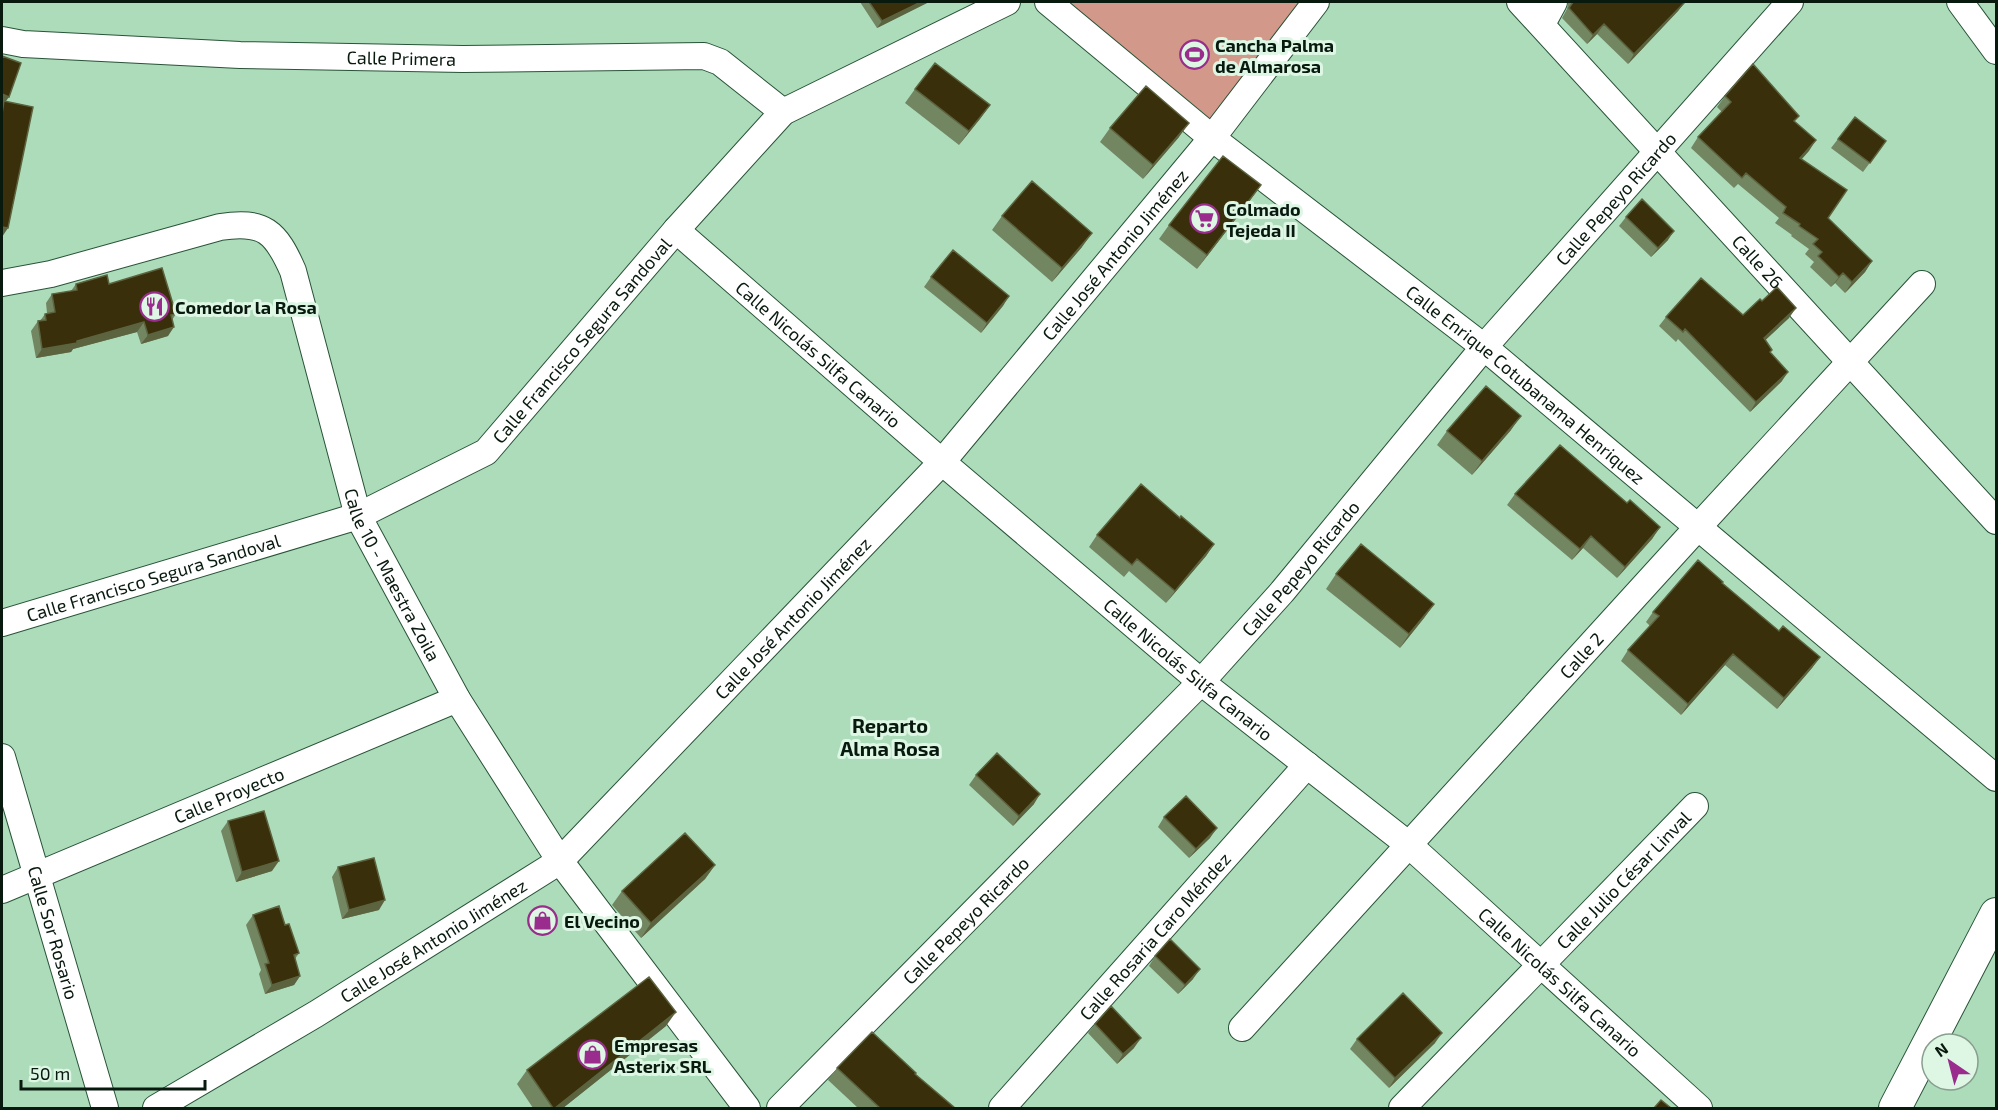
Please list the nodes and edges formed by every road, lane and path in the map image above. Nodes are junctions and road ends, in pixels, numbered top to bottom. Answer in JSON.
{"nodes":[{"id":1,"x":1007,"y":2,"type":"edge"},
{"id":2,"x":1048,"y":2,"type":"edge"},
{"id":3,"x":1316,"y":2,"type":"edge"},
{"id":4,"x":1520,"y":2,"type":"edge"},
{"id":5,"x":1554,"y":2,"type":"edge"},
{"id":6,"x":1790,"y":2,"type":"edge"},
{"id":7,"x":1960,"y":2,"type":"edge"},
{"id":8,"x":1542,"y":24,"type":"junction"},
{"id":9,"x":2,"y":40,"type":"edge"},
{"id":10,"x":1996,"y":51,"type":"edge"},
{"id":11,"x":783,"y":112,"type":"junction"},
{"id":12,"x":1212,"y":138,"type":"junction"},
{"id":13,"x":1659,"y":152,"type":"junction"},
{"id":14,"x":676,"y":230,"type":"junction"},
{"id":15,"x":2,"y":283,"type":"edge"},
{"id":16,"x":1922,"y":284,"type":"dead end"},
{"id":17,"x":1484,"y":347,"type":"junction"},
{"id":18,"x":1850,"y":361,"type":"junction"},
{"id":19,"x":942,"y":462,"type":"junction"},
{"id":20,"x":358,"y":516,"type":"junction"},
{"id":21,"x":1996,"y":521,"type":"edge"},
{"id":22,"x":1698,"y":527,"type":"junction"},
{"id":23,"x":2,"y":623,"type":"edge"},
{"id":24,"x":1201,"y":682,"type":"junction"},
{"id":25,"x":457,"y":699,"type":"junction"},
{"id":26,"x":2,"y":757,"type":"edge"},
{"id":27,"x":1307,"y":765,"type":"junction"},
{"id":28,"x":1996,"y":778,"type":"edge"},
{"id":29,"x":1695,"y":806,"type":"dead end"},
{"id":30,"x":1409,"y":845,"type":"junction"},
{"id":31,"x":560,"y":861,"type":"junction"},
{"id":32,"x":36,"y":876,"type":"junction"},
{"id":33,"x":2,"y":890,"type":"edge"},
{"id":34,"x":1996,"y":914,"type":"edge"},
{"id":35,"x":1540,"y":964,"type":"junction"},
{"id":36,"x":1242,"y":1028,"type":"dead end"},
{"id":37,"x":105,"y":1108,"type":"edge"},
{"id":38,"x":156,"y":1108,"type":"edge"},
{"id":39,"x":747,"y":1108,"type":"edge"},
{"id":40,"x":780,"y":1108,"type":"edge"},
{"id":41,"x":1002,"y":1108,"type":"edge"},
{"id":42,"x":1402,"y":1108,"type":"edge"},
{"id":43,"x":1699,"y":1108,"type":"edge"},
{"id":44,"x":1894,"y":1108,"type":"edge"}],
"edges":[{"from":1,"to":11,"type":"street","name":"Calle Francisco Segura Sandoval"},
{"from":2,"to":12,"type":"street","name":"Calle Enrique Cotubanama Henriquez"},
{"from":3,"to":12,"type":"street","name":"Calle José Antonio Jiménez"},
{"from":4,"to":8,"type":"street","name":"Calle 26"},
{"from":5,"to":8,"type":"street"},
{"from":6,"to":13,"type":"street","name":"Calle Pepeyo Ricardo"},
{"from":7,"to":10,"type":"street"},
{"from":8,"to":13,"type":"street","name":"Calle 26"},
{"from":9,"to":11,"type":"street","name":"Calle Primera"},
{"from":11,"to":14,"type":"street","name":"Calle Francisco Segura Sandoval"},
{"from":12,"to":17,"type":"street","name":"Calle Enrique Cotubanama Henriquez"},
{"from":12,"to":19,"type":"street","name":"Calle José Antonio Jiménez"},
{"from":13,"to":17,"type":"street","name":"Calle Pepeyo Ricardo"},
{"from":13,"to":18,"type":"street","name":"Calle 26"},
{"from":14,"to":19,"type":"street","name":"Calle Nicolás Silfa Canario"},
{"from":14,"to":20,"type":"street","name":"Calle Francisco Segura Sandoval"},
{"from":15,"to":20,"type":"street","name":"Calle 10 - Maestra Zoila"},
{"from":16,"to":18,"type":"street","name":"Calle 2"},
{"from":17,"to":22,"type":"street","name":"Calle Enrique Cotubanama Henriquez"},
{"from":17,"to":24,"type":"street","name":"Calle Pepeyo Ricardo"},
{"from":18,"to":21,"type":"street","name":"Calle 26"},
{"from":18,"to":22,"type":"street","name":"Calle 2"},
{"from":19,"to":24,"type":"street","name":"Calle Nicolás Silfa Canario"},
{"from":19,"to":31,"type":"street","name":"Calle José Antonio Jiménez"},
{"from":20,"to":23,"type":"street","name":"Calle Francisco Segura Sandoval"},
{"from":20,"to":25,"type":"street","name":"Calle 10 - Maestra Zoila"},
{"from":22,"to":28,"type":"street","name":"Calle Enrique Cotubanama Henriquez"},
{"from":22,"to":30,"type":"street","name":"Calle 2"},
{"from":24,"to":27,"type":"street","name":"Calle Nicolás Silfa Canario"},
{"from":24,"to":40,"type":"street","name":"Calle Pepeyo Ricardo"},
{"from":25,"to":31,"type":"street","name":"Calle 10 - Maestra Zoila"},
{"from":25,"to":32,"type":"street","name":"Calle Proyecto"},
{"from":26,"to":32,"type":"street","name":"Calle Sor Rosario"},
{"from":27,"to":30,"type":"street","name":"Calle Nicolás Silfa Canario"},
{"from":27,"to":41,"type":"street","name":"Calle Rosaria Caro Méndez"},
{"from":29,"to":35,"type":"street","name":"Calle Julio César Linval"},
{"from":30,"to":35,"type":"street","name":"Calle Nicolás Silfa Canario"},
{"from":30,"to":36,"type":"street","name":"Calle 2"},
{"from":31,"to":38,"type":"street","name":"Calle José Antonio Jiménez"},
{"from":31,"to":39,"type":"street","name":"Calle 10 - Maestra Zoila"},
{"from":32,"to":33,"type":"street","name":"Calle Proyecto"},
{"from":32,"to":37,"type":"street","name":"Calle Sor Rosario"},
{"from":34,"to":44,"type":"street"},
{"from":35,"to":42,"type":"street","name":"Calle Julio César Linval"},
{"from":35,"to":43,"type":"street","name":"Calle Nicolás Silfa Canario"}]}
